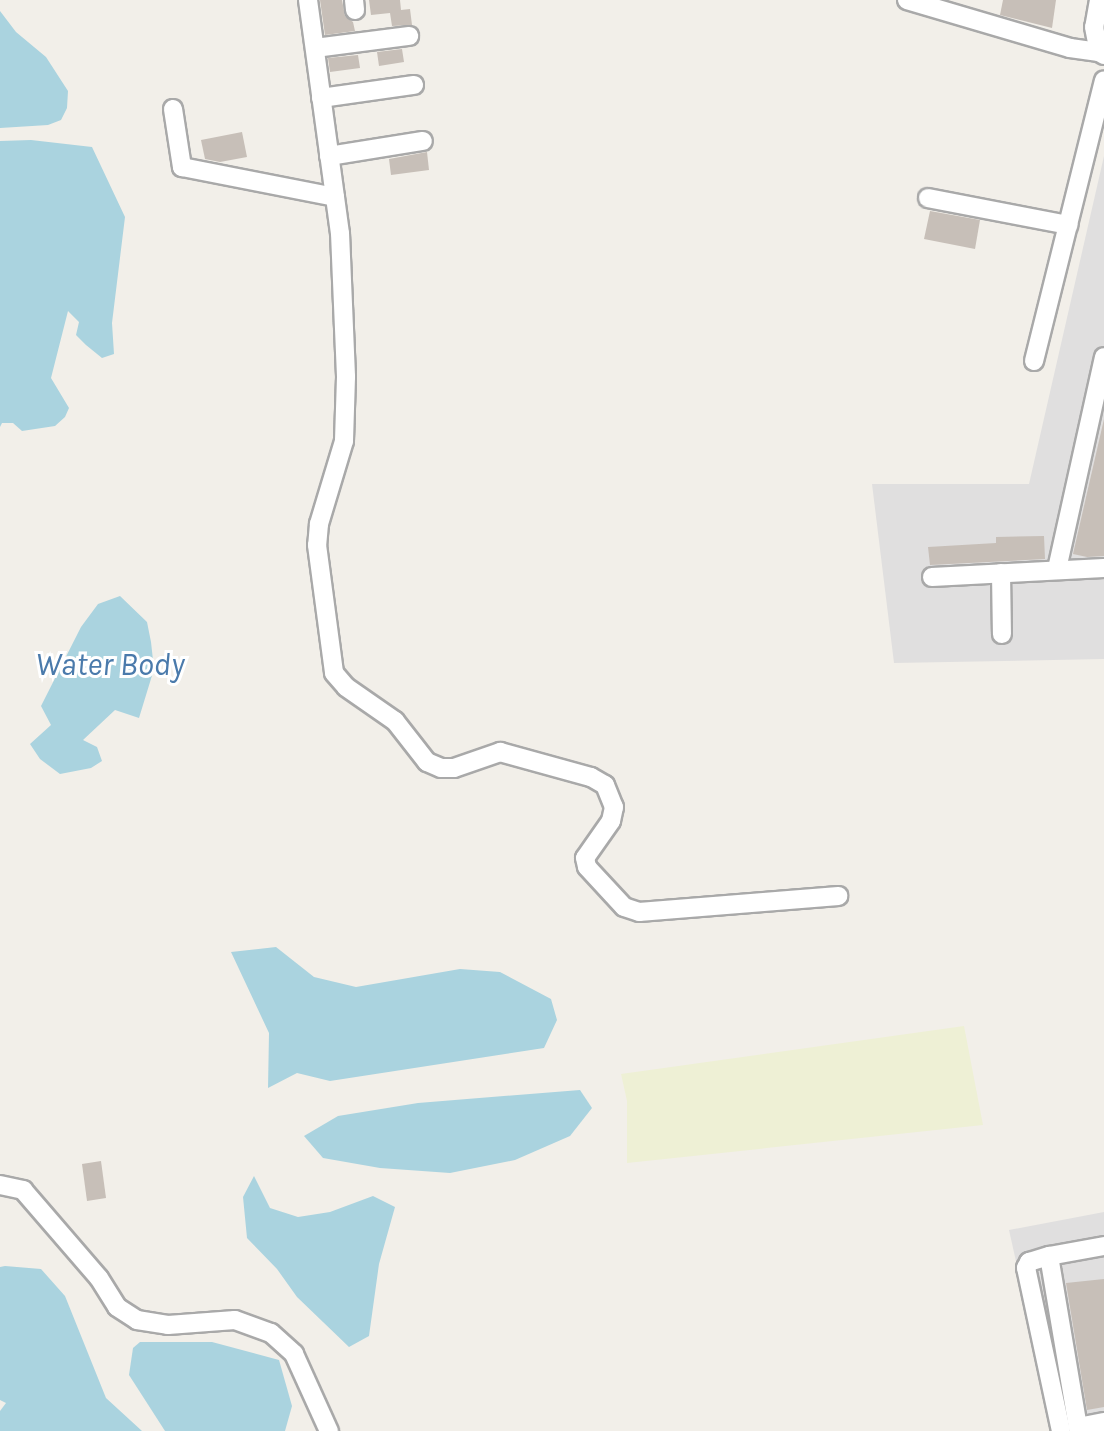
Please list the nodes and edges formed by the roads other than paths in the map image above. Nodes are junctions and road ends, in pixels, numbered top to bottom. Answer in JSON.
{"nodes":[{"id":1,"x":308,"y":0,"type":"edge"},
{"id":2,"x":907,"y":0,"type":"edge"},
{"id":3,"x":1099,"y":0,"type":"edge"},
{"id":4,"x":935,"y":4,"type":"edge"},
{"id":5,"x":409,"y":36,"type":"dead end"},
{"id":6,"x":315,"y":48,"type":"junction"},
{"id":7,"x":1102,"y":53,"type":"edge"},
{"id":8,"x":1104,"y":81,"type":"edge"},
{"id":9,"x":414,"y":85,"type":"dead end"},
{"id":10,"x":321,"y":98,"type":"junction"},
{"id":11,"x":173,"y":109,"type":"dead end"},
{"id":12,"x":423,"y":141,"type":"dead end"},
{"id":13,"x":329,"y":156,"type":"junction"},
{"id":14,"x":335,"y":197,"type":"junction"},
{"id":15,"x":928,"y":198,"type":"dead end"},
{"id":16,"x":1068,"y":225,"type":"junction"},
{"id":17,"x":1104,"y":357,"type":"edge"},
{"id":18,"x":1034,"y":361,"type":"dead end"},
{"id":19,"x":1098,"y":412,"type":"edge"},
{"id":20,"x":1104,"y":568,"type":"edge"},
{"id":21,"x":1057,"y":569,"type":"junction"},
{"id":22,"x":1001,"y":573,"type":"junction"},
{"id":23,"x":932,"y":577,"type":"dead end"},
{"id":24,"x":1002,"y":634,"type":"dead end"},
{"id":25,"x":838,"y":896,"type":"dead end"},
{"id":26,"x":0,"y":1185,"type":"edge"},
{"id":27,"x":1104,"y":1246,"type":"edge"},
{"id":28,"x":1049,"y":1256,"type":"junction"},
{"id":29,"x":1104,"y":1422,"type":"edge"},
{"id":30,"x":1072,"y":1430,"type":"edge"},
{"id":31,"x":329,"y":1431,"type":"edge"}],
"edges":[{"from":1,"to":6,"type":"street"},
{"from":2,"to":4,"type":"street"},
{"from":3,"to":7,"type":"street"},
{"from":4,"to":7,"type":"street"},
{"from":5,"to":6,"type":"street"},
{"from":6,"to":10,"type":"street"},
{"from":8,"to":16,"type":"street"},
{"from":9,"to":10,"type":"street"},
{"from":10,"to":13,"type":"street"},
{"from":11,"to":14,"type":"street"},
{"from":12,"to":13,"type":"street"},
{"from":13,"to":14,"type":"street"},
{"from":14,"to":25,"type":"street"},
{"from":15,"to":16,"type":"street"},
{"from":16,"to":18,"type":"street"},
{"from":17,"to":19,"type":"street"},
{"from":19,"to":21,"type":"street"},
{"from":20,"to":21,"type":"street"},
{"from":21,"to":22,"type":"street"},
{"from":22,"to":23,"type":"street"},
{"from":22,"to":24,"type":"street"},
{"from":26,"to":31,"type":"street"},
{"from":27,"to":28,"type":"street"},
{"from":28,"to":30,"type":"street"},
{"from":28,"to":30,"type":"street"},
{"from":29,"to":30,"type":"street"}]}
